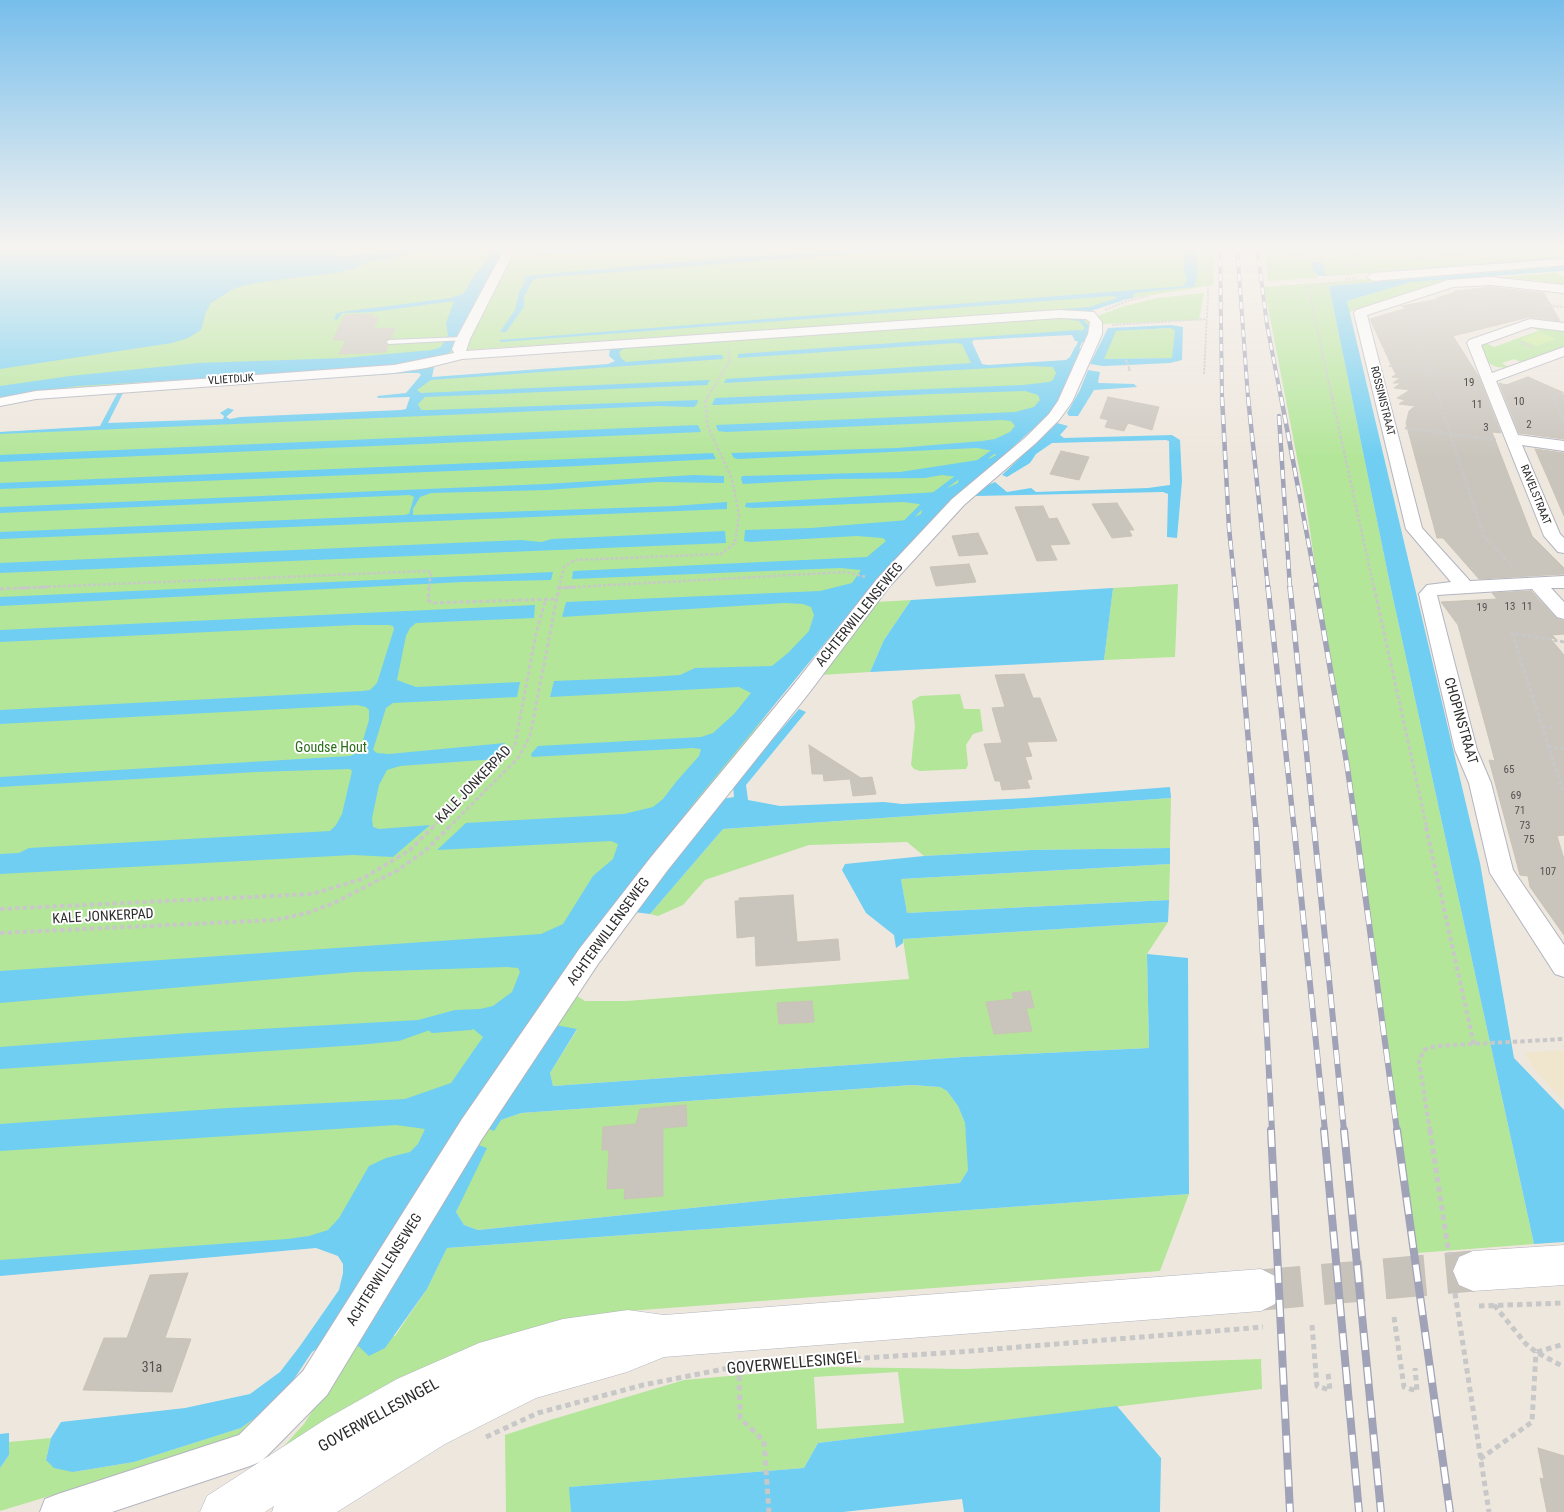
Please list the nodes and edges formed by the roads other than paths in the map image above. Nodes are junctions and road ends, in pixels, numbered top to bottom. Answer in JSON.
{"nodes":[{"id":1,"x":474,"y":317,"type":"edge"},
{"id":2,"x":1024,"y":317,"type":"edge"},
{"id":3,"x":1074,"y":317,"type":"edge"},
{"id":4,"x":1361,"y":317,"type":"edge"},
{"id":5,"x":1093,"y":320,"type":"joint"},
{"id":6,"x":1564,"y":327,"type":"edge"},
{"id":7,"x":462,"y":339,"type":"junction"},
{"id":8,"x":389,"y":342,"type":"dead end"},
{"id":9,"x":1558,"y":353,"type":"edge"},
{"id":10,"x":462,"y":355,"type":"junction"},
{"id":11,"x":1487,"y":375,"type":"junction"},
{"id":12,"x":0,"y":402,"type":"edge"},
{"id":13,"x":1513,"y":440,"type":"junction"},
{"id":14,"x":1564,"y":446,"type":"edge"},
{"id":15,"x":1564,"y":548,"type":"edge"},
{"id":16,"x":1564,"y":582,"type":"edge"},
{"id":17,"x":1533,"y":584,"type":"junction"},
{"id":18,"x":1465,"y":587,"type":"junction"},
{"id":19,"x":1564,"y":612,"type":"edge"},
{"id":20,"x":1564,"y":966,"type":"edge"},
{"id":21,"x":1564,"y":1264,"type":"edge"},
{"id":22,"x":1476,"y":1288,"type":"tunnel mouth"},
{"id":23,"x":1262,"y":1308,"type":"tunnel mouth"},
{"id":24,"x":664,"y":1336,"type":"junction"},
{"id":25,"x":58,"y":1512,"type":"edge"},
{"id":26,"x":223,"y":1512,"type":"edge"},
{"id":27,"x":295,"y":1512,"type":"edge"}],
"edges":[{"from":1,"to":7,"type":"street"},
{"from":2,"to":10,"type":"street","name":"VLIETDIJK"},
{"from":3,"to":5,"type":"street","name":"VLIETDIJK"},
{"from":4,"to":18,"type":"street","name":"ROSSINISTRAAT"},
{"from":5,"to":25,"type":"street","name":"ACHTERWILLENSEWEG"},
{"from":6,"to":11,"type":"street","name":"RAVELSTRAAT"},
{"from":7,"to":8,"type":"lane"},
{"from":7,"to":10,"type":"street"},
{"from":9,"to":11,"type":"street"},
{"from":10,"to":12,"type":"street","name":"VLIETDIJK"},
{"from":11,"to":13,"type":"street","name":"RAVELSTRAAT"},
{"from":13,"to":14,"type":"street"},
{"from":13,"to":15,"type":"street","name":"RAVELSTRAAT"},
{"from":16,"to":17,"type":"street","name":"CHOPINSTRAAT"},
{"from":17,"to":18,"type":"street","name":"CHOPINSTRAAT"},
{"from":17,"to":19,"type":"street"},
{"from":18,"to":20,"type":"street","name":"CHOPINSTRAAT"},
{"from":21,"to":22,"type":"main road"},
{"from":23,"to":24,"type":"main road","name":"GOVERWELLESINGEL"},
{"from":24,"to":26,"type":"main road","name":"GOVERWELLESINGEL"},
{"from":24,"to":27,"type":"main road","name":"GOVERWELLESINGEL"}]}
